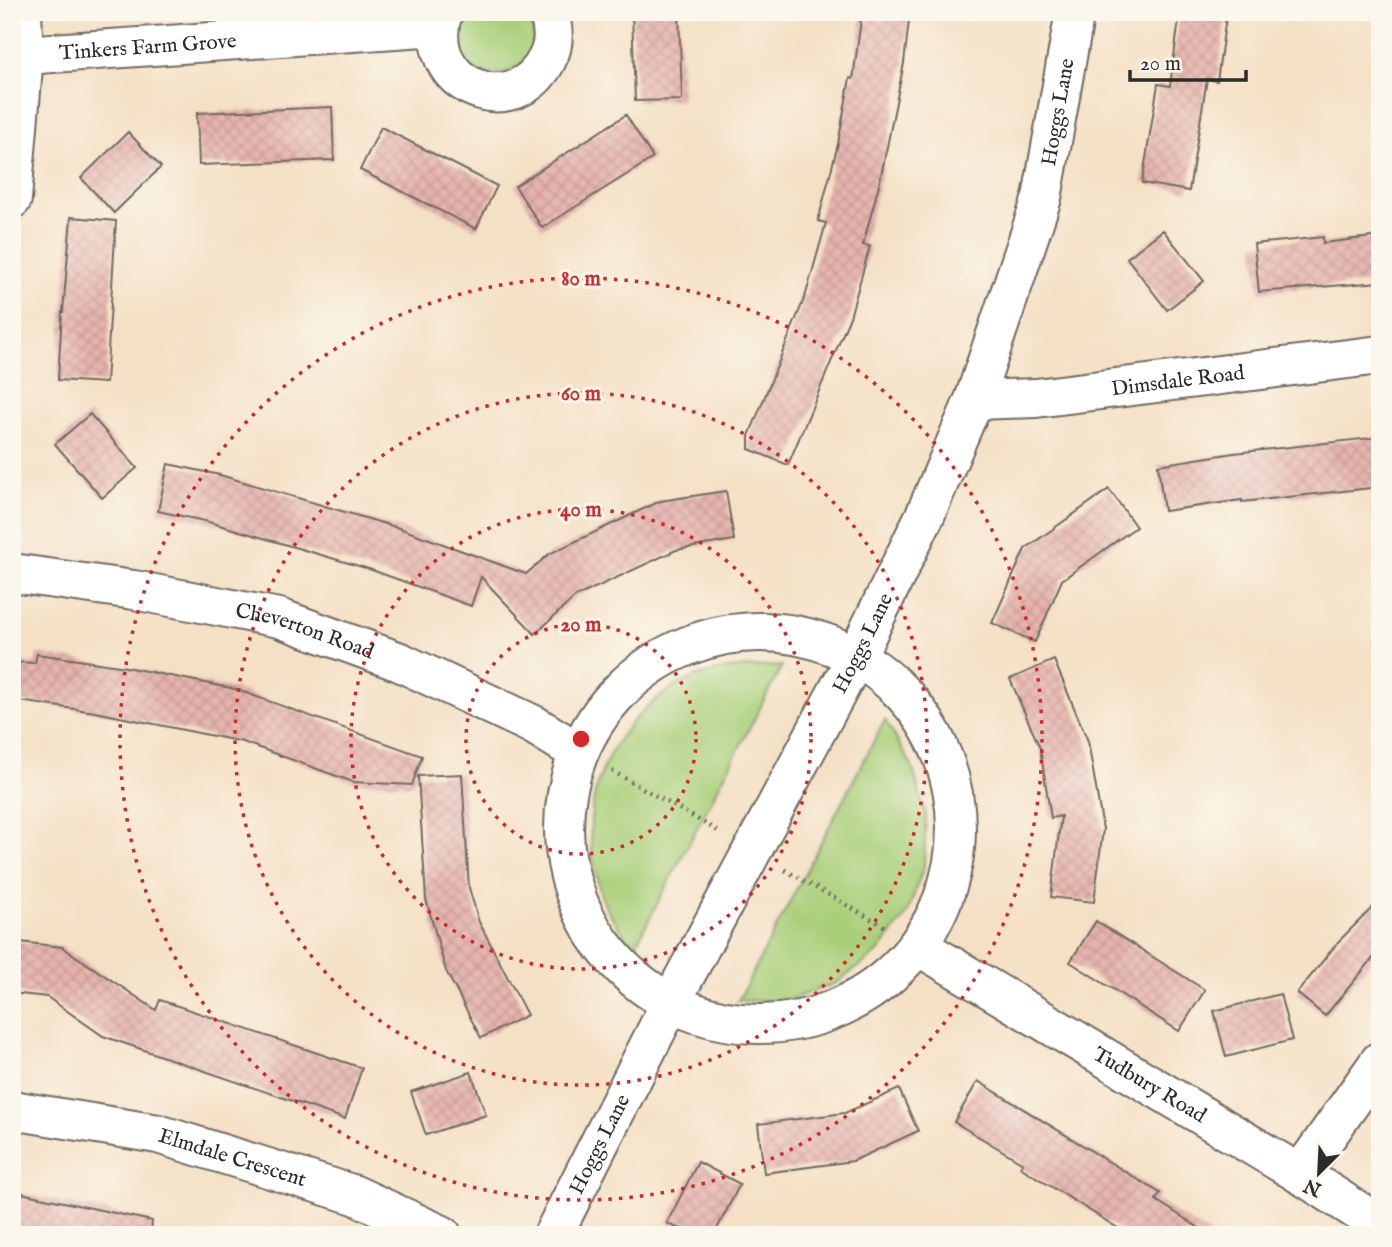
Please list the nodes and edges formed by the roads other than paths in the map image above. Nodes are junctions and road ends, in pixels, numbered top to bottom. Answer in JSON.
{"nodes":[{"id":1,"x":22,"y":12,"type":"edge"},
{"id":2,"x":548,"y":12,"type":"edge"},
{"id":3,"x":1075,"y":12,"type":"edge"},
{"id":4,"x":440,"y":19,"type":"edge"},
{"id":5,"x":24,"y":55,"type":"junction"},
{"id":6,"x":12,"y":199,"type":"edge"},
{"id":7,"x":1380,"y":355,"type":"edge"},
{"id":8,"x":974,"y":400,"type":"junction"},
{"id":9,"x":12,"y":573,"type":"edge"},
{"id":10,"x":856,"y":657,"type":"junction"},
{"id":11,"x":578,"y":752,"type":"junction"},
{"id":12,"x":918,"y":946,"type":"junction"},
{"id":13,"x":670,"y":1004,"type":"junction"},
{"id":14,"x":1380,"y":1061,"type":"edge"},
{"id":15,"x":12,"y":1110,"type":"edge"},
{"id":16,"x":1300,"y":1174,"type":"junction"},
{"id":17,"x":1380,"y":1225,"type":"edge"},
{"id":18,"x":442,"y":1235,"type":"edge"},
{"id":19,"x":553,"y":1235,"type":"edge"}],
"edges":[{"from":1,"to":5,"type":"street"},
{"from":2,"to":4,"type":"street","name":"Tinkers Farm Grove"},
{"from":3,"to":8,"type":"street","name":"Hoggs Lane"},
{"from":4,"to":5,"type":"street","name":"Tinkers Farm Grove"},
{"from":5,"to":6,"type":"street"},
{"from":7,"to":8,"type":"street","name":"Dimsdale Road"},
{"from":8,"to":10,"type":"street","name":"Hoggs Lane"},
{"from":9,"to":11,"type":"street","name":"Cheverton Road"},
{"from":10,"to":11,"type":"street"},
{"from":10,"to":12,"type":"street"},
{"from":10,"to":13,"type":"street","name":"Hoggs Lane"},
{"from":11,"to":13,"type":"street"},
{"from":12,"to":13,"type":"street"},
{"from":12,"to":16,"type":"street","name":"Tudbury Road"},
{"from":13,"to":19,"type":"street","name":"Hoggs Lane"},
{"from":14,"to":16,"type":"street"},
{"from":15,"to":18,"type":"street","name":"Elmdale Crescent"},
{"from":16,"to":17,"type":"street","name":"Tudbury Road"}]}
